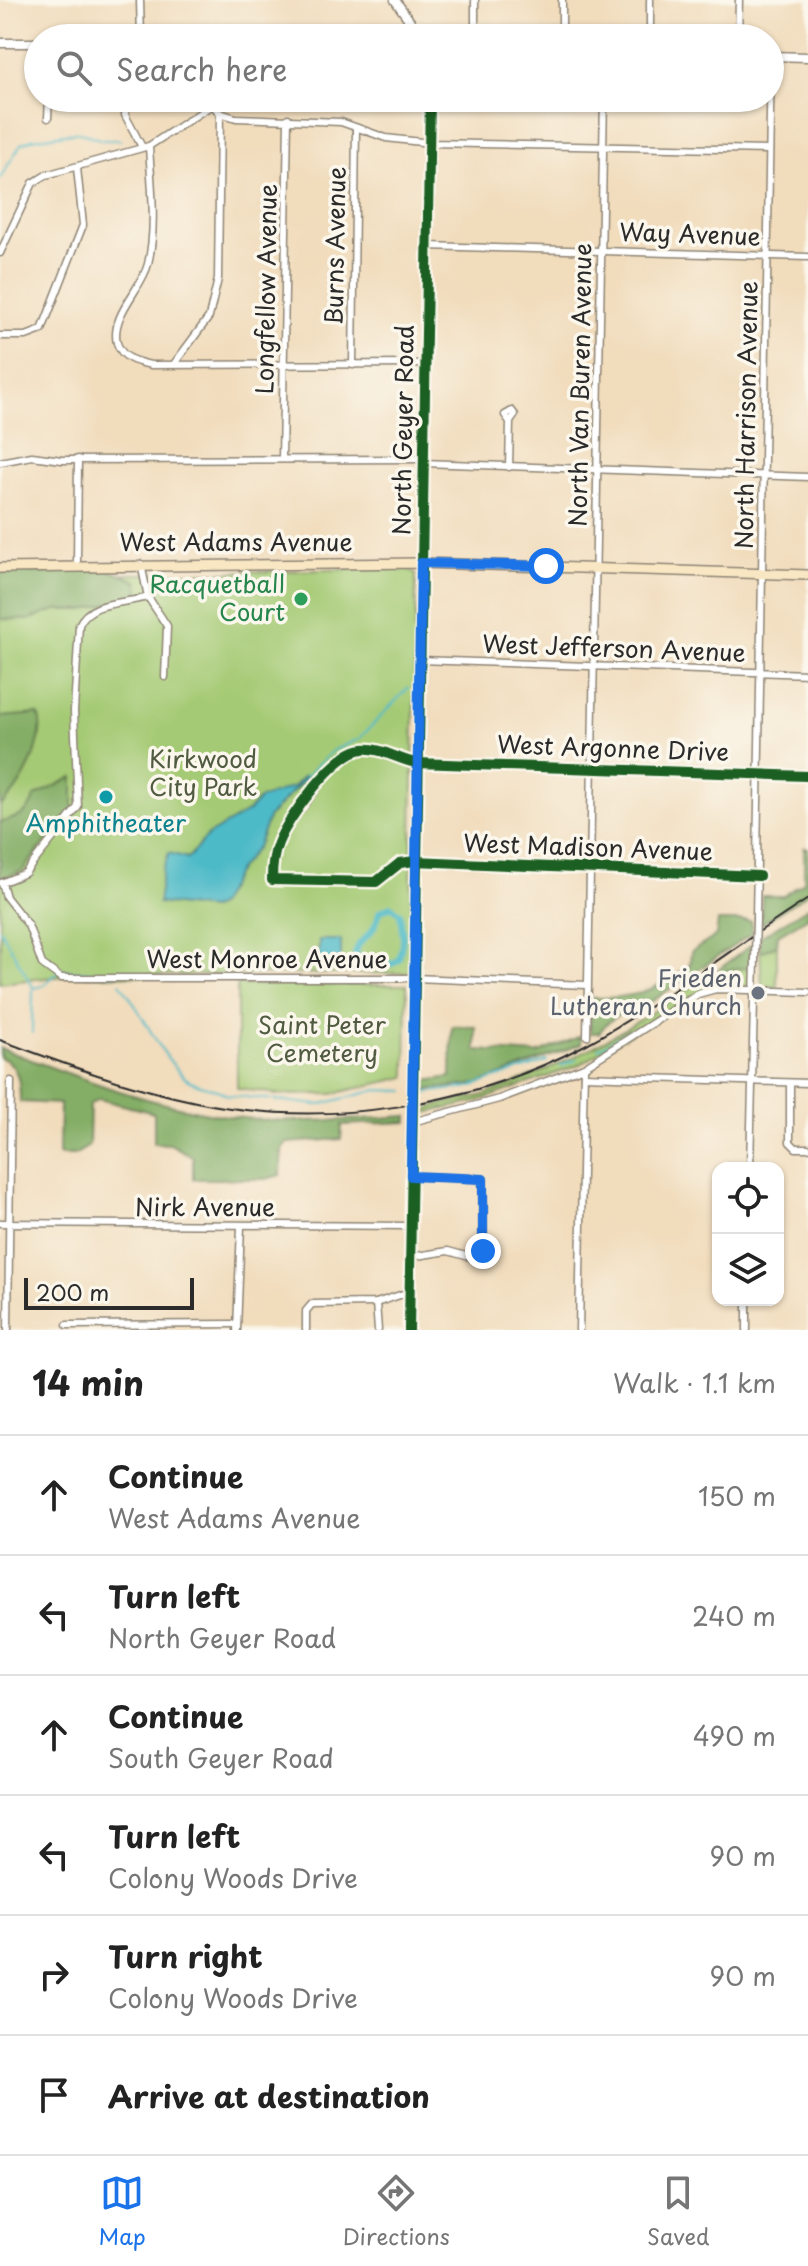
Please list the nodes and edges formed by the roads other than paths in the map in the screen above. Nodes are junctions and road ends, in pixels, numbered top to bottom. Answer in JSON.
{"nodes":[{"id":1,"x":140,"y":0,"type":"edge"},
{"id":2,"x":395,"y":0,"type":"edge"},
{"id":3,"x":475,"y":0,"type":"edge"},
{"id":4,"x":562,"y":0,"type":"edge"},
{"id":5,"x":650,"y":0,"type":"edge"},
{"id":6,"x":739,"y":0,"type":"edge"},
{"id":7,"x":408,"y":22,"type":"edge"},
{"id":8,"x":141,"y":24,"type":"edge"},
{"id":9,"x":475,"y":24,"type":"edge"},
{"id":10,"x":562,"y":24,"type":"edge"},
{"id":11,"x":650,"y":24,"type":"edge"},
{"id":12,"x":738,"y":24,"type":"edge"},
{"id":13,"x":0,"y":43,"type":"edge"},
{"id":14,"x":24,"y":43,"type":"edge"},
{"id":15,"x":784,"y":56,"type":"edge"},
{"id":16,"x":808,"y":57,"type":"edge"},
{"id":17,"x":48,"y":112,"type":"edge"},
{"id":18,"x":125,"y":112,"type":"edge"},
{"id":19,"x":201,"y":112,"type":"edge"},
{"id":20,"x":430,"y":112,"type":"edge"},
{"id":21,"x":604,"y":112,"type":"edge"},
{"id":22,"x":770,"y":112,"type":"edge"},
{"id":23,"x":220,"y":113,"type":"joint"},
{"id":24,"x":48,"y":118,"type":"dead end"},
{"id":25,"x":288,"y":118,"type":"junction"},
{"id":26,"x":356,"y":128,"type":"junction"},
{"id":27,"x":430,"y":143,"type":"junction"},
{"id":28,"x":146,"y":146,"type":"junction"},
{"id":29,"x":603,"y":146,"type":"junction"},
{"id":30,"x":769,"y":150,"type":"junction"},
{"id":31,"x":77,"y":168,"type":"junction"},
{"id":32,"x":427,"y":246,"type":"junction"},
{"id":33,"x":601,"y":250,"type":"junction"},
{"id":34,"x":0,"y":253,"type":"edge"},
{"id":35,"x":768,"y":255,"type":"junction"},
{"id":36,"x":808,"y":257,"type":"edge"},
{"id":37,"x":0,"y":336,"type":"edge"},
{"id":38,"x":174,"y":364,"type":"junction"},
{"id":39,"x":425,"y":364,"type":"junction"},
{"id":40,"x":284,"y":365,"type":"junction"},
{"id":41,"x":353,"y":365,"type":"junction"},
{"id":42,"x":510,"y":422,"type":"dead end"},
{"id":43,"x":78,"y":459,"type":"junction"},
{"id":44,"x":282,"y":459,"type":"junction"},
{"id":45,"x":423,"y":461,"type":"junction"},
{"id":46,"x":0,"y":462,"type":"edge"},
{"id":47,"x":509,"y":467,"type":"junction"},
{"id":48,"x":599,"y":470,"type":"junction"},
{"id":49,"x":764,"y":475,"type":"junction"},
{"id":50,"x":808,"y":477,"type":"edge"},
{"id":51,"x":421,"y":563,"type":"junction"},
{"id":52,"x":77,"y":564,"type":"junction"},
{"id":53,"x":141,"y":564,"type":"junction"},
{"id":54,"x":0,"y":568,"type":"edge"},
{"id":55,"x":594,"y":568,"type":"junction"},
{"id":56,"x":761,"y":574,"type":"junction"},
{"id":57,"x":808,"y":575,"type":"edge"},
{"id":58,"x":148,"y":597,"type":"junction"},
{"id":59,"x":419,"y":660,"type":"junction"},
{"id":60,"x":593,"y":666,"type":"junction"},
{"id":61,"x":760,"y":672,"type":"junction"},
{"id":62,"x":808,"y":674,"type":"edge"},
{"id":63,"x":165,"y":677,"type":"dead end"},
{"id":64,"x":416,"y":763,"type":"junction"},
{"id":65,"x":592,"y":769,"type":"junction"},
{"id":66,"x":759,"y":774,"type":"junction"},
{"id":67,"x":808,"y":776,"type":"edge"},
{"id":68,"x":415,"y":861,"type":"junction"},
{"id":69,"x":590,"y":868,"type":"junction"},
{"id":70,"x":759,"y":876,"type":"junction"},
{"id":71,"x":1,"y":883,"type":"edge"},
{"id":72,"x":414,"y":978,"type":"junction"},
{"id":73,"x":587,"y":985,"type":"junction"},
{"id":74,"x":755,"y":991,"type":"junction"},
{"id":75,"x":808,"y":992,"type":"edge"},
{"id":76,"x":587,"y":1036,"type":"dead end"},
{"id":77,"x":584,"y":1067,"type":"junction"},
{"id":78,"x":584,"y":1076,"type":"junction"},
{"id":79,"x":11,"y":1081,"type":"dead end"},
{"id":80,"x":751,"y":1081,"type":"junction"},
{"id":81,"x":790,"y":1083,"type":"junction"},
{"id":82,"x":808,"y":1083,"type":"edge"},
{"id":83,"x":412,"y":1122,"type":"junction"},
{"id":84,"x":808,"y":1148,"type":"edge"},
{"id":85,"x":750,"y":1162,"type":"edge"},
{"id":86,"x":411,"y":1176,"type":"junction"},
{"id":87,"x":0,"y":1223,"type":"edge"},
{"id":88,"x":10,"y":1223,"type":"junction"},
{"id":89,"x":241,"y":1226,"type":"junction"},
{"id":90,"x":410,"y":1226,"type":"junction"},
{"id":91,"x":410,"y":1257,"type":"junction"},
{"id":92,"x":409,"y":1292,"type":"junction"},
{"id":93,"x":376,"y":1303,"type":"junction"},
{"id":94,"x":747,"y":1306,"type":"edge"},
{"id":95,"x":67,"y":1325,"type":"dead end"},
{"id":96,"x":237,"y":1327,"type":"edge"},
{"id":97,"x":8,"y":1330,"type":"edge"},
{"id":98,"x":306,"y":1330,"type":"edge"},
{"id":99,"x":378,"y":1330,"type":"edge"},
{"id":100,"x":409,"y":1330,"type":"edge"},
{"id":101,"x":579,"y":1330,"type":"edge"},
{"id":102,"x":747,"y":1330,"type":"edge"}],
"edges":[{"from":1,"to":8,"type":"street"},
{"from":2,"to":7,"type":"street"},
{"from":3,"to":9,"type":"street"},
{"from":4,"to":10,"type":"street"},
{"from":5,"to":11,"type":"street"},
{"from":6,"to":12,"type":"street"},
{"from":13,"to":14,"type":"street"},
{"from":15,"to":16,"type":"street"},
{"from":17,"to":24,"type":"street"},
{"from":18,"to":28,"type":"street"},
{"from":19,"to":28,"type":"street"},
{"from":20,"to":27,"type":"street","name":"North Geyer Road"},
{"from":21,"to":29,"type":"street","name":"North Van Buren Avenue"},
{"from":22,"to":30,"type":"street","name":"North Harrison Avenue"},
{"from":23,"to":25,"type":"street"},
{"from":23,"to":38,"type":"street"},
{"from":25,"to":26,"type":"street"},
{"from":25,"to":40,"type":"street","name":"Longfellow Avenue"},
{"from":26,"to":27,"type":"street"},
{"from":26,"to":41,"type":"street","name":"Burns Avenue"},
{"from":27,"to":29,"type":"street"},
{"from":27,"to":32,"type":"street","name":"North Geyer Road"},
{"from":28,"to":31,"type":"street"},
{"from":28,"to":38,"type":"street"},
{"from":29,"to":30,"type":"street"},
{"from":29,"to":33,"type":"street","name":"North Van Buren Avenue"},
{"from":30,"to":35,"type":"street","name":"North Harrison Avenue"},
{"from":31,"to":34,"type":"street"},
{"from":31,"to":37,"type":"street"},
{"from":32,"to":33,"type":"street","name":"Way Avenue"},
{"from":32,"to":39,"type":"street","name":"North Geyer Road"},
{"from":33,"to":35,"type":"street","name":"Way Avenue"},
{"from":33,"to":48,"type":"street","name":"North Van Buren Avenue"},
{"from":35,"to":36,"type":"street","name":"Way Avenue"},
{"from":35,"to":49,"type":"street","name":"North Harrison Avenue"},
{"from":38,"to":40,"type":"street"},
{"from":39,"to":41,"type":"street"},
{"from":39,"to":45,"type":"street","name":"North Geyer Road"},
{"from":40,"to":41,"type":"street"},
{"from":40,"to":44,"type":"street","name":"Longfellow Avenue"},
{"from":42,"to":47,"type":"street"},
{"from":43,"to":44,"type":"street"},
{"from":43,"to":46,"type":"street"},
{"from":43,"to":52,"type":"street"},
{"from":44,"to":45,"type":"street"},
{"from":45,"to":47,"type":"street"},
{"from":45,"to":51,"type":"street","name":"North Geyer Road"},
{"from":47,"to":48,"type":"street"},
{"from":48,"to":49,"type":"street"},
{"from":48,"to":55,"type":"street","name":"North Van Buren Avenue"},
{"from":49,"to":50,"type":"street"},
{"from":49,"to":56,"type":"street","name":"North Harrison Avenue"},
{"from":51,"to":53,"type":"main road","name":"West Adams Avenue"},
{"from":51,"to":55,"type":"main road","name":"West Adams Avenue"},
{"from":51,"to":59,"type":"street","name":"North Geyer Road"},
{"from":52,"to":53,"type":"main road","name":"West Adams Avenue"},
{"from":52,"to":54,"type":"main road","name":"West Adams Avenue"},
{"from":53,"to":58,"type":"street"},
{"from":55,"to":56,"type":"main road","name":"West Adams Avenue"},
{"from":55,"to":60,"type":"street","name":"North Van Buren Avenue"},
{"from":56,"to":57,"type":"main road","name":"West Adams Avenue"},
{"from":56,"to":61,"type":"street","name":"North Harrison Avenue"},
{"from":58,"to":63,"type":"street"},
{"from":58,"to":71,"type":"street"},
{"from":59,"to":60,"type":"street","name":"West Jefferson Avenue"},
{"from":59,"to":64,"type":"street","name":"North Geyer Road"},
{"from":60,"to":61,"type":"street","name":"West Jefferson Avenue"},
{"from":60,"to":65,"type":"street","name":"North Van Buren Avenue"},
{"from":61,"to":62,"type":"street","name":"West Jefferson Avenue"},
{"from":61,"to":66,"type":"street","name":"North Harrison Avenue"},
{"from":64,"to":65,"type":"street","name":"West Argonne Drive"},
{"from":64,"to":68,"type":"street","name":"North Geyer Road"},
{"from":64,"to":68,"type":"street"},
{"from":65,"to":66,"type":"street","name":"West Argonne Drive"},
{"from":65,"to":69,"type":"street","name":"North Van Buren Avenue"},
{"from":66,"to":67,"type":"street","name":"West Argonne Drive"},
{"from":66,"to":70,"type":"street","name":"North Harrison Avenue"},
{"from":68,"to":69,"type":"street","name":"West Madison Avenue"},
{"from":68,"to":72,"type":"street","name":"North Geyer Road"},
{"from":69,"to":70,"type":"street","name":"West Madison Avenue"},
{"from":69,"to":73,"type":"street","name":"North Van Buren Avenue"},
{"from":70,"to":74,"type":"street","name":"North Harrison Avenue","bridge":true},
{"from":71,"to":72,"type":"street","name":"West Monroe Avenue"},
{"from":72,"to":73,"type":"street","name":"West Monroe Avenue"},
{"from":72,"to":83,"type":"street","name":"North Geyer Road"},
{"from":73,"to":76,"type":"street","name":"North Van Buren Avenue"},
{"from":74,"to":75,"type":"street"},
{"from":74,"to":77,"type":"street"},
{"from":74,"to":80,"type":"street","name":"North Harrison Avenue"},
{"from":77,"to":78,"type":"street"},
{"from":77,"to":83,"type":"street"},
{"from":78,"to":80,"type":"street"},
{"from":78,"to":101,"type":"street"},
{"from":79,"to":88,"type":"street"},
{"from":80,"to":81,"type":"street"},
{"from":80,"to":85,"type":"street","name":"North Harrison Avenue"},
{"from":81,"to":82,"type":"street"},
{"from":81,"to":84,"type":"street"},
{"from":83,"to":86,"type":"street","name":"North Geyer Road"},
{"from":86,"to":90,"type":"street","name":"North Geyer Road"},
{"from":86,"to":91,"type":"street"},
{"from":87,"to":88,"type":"street","name":"Nirk Avenue"},
{"from":88,"to":89,"type":"street","name":"Nirk Avenue"},
{"from":88,"to":97,"type":"street"},
{"from":89,"to":90,"type":"street","name":"Nirk Avenue"},
{"from":89,"to":96,"type":"street"},
{"from":90,"to":91,"type":"street","name":"North Geyer Road"},
{"from":91,"to":92,"type":"street","name":"North Geyer Road"},
{"from":92,"to":93,"type":"street"},
{"from":92,"to":100,"type":"street","name":"North Geyer Road"},
{"from":93,"to":98,"type":"street"},
{"from":93,"to":99,"type":"street"},
{"from":94,"to":102,"type":"street"},
{"from":95,"to":96,"type":"street"}]}
